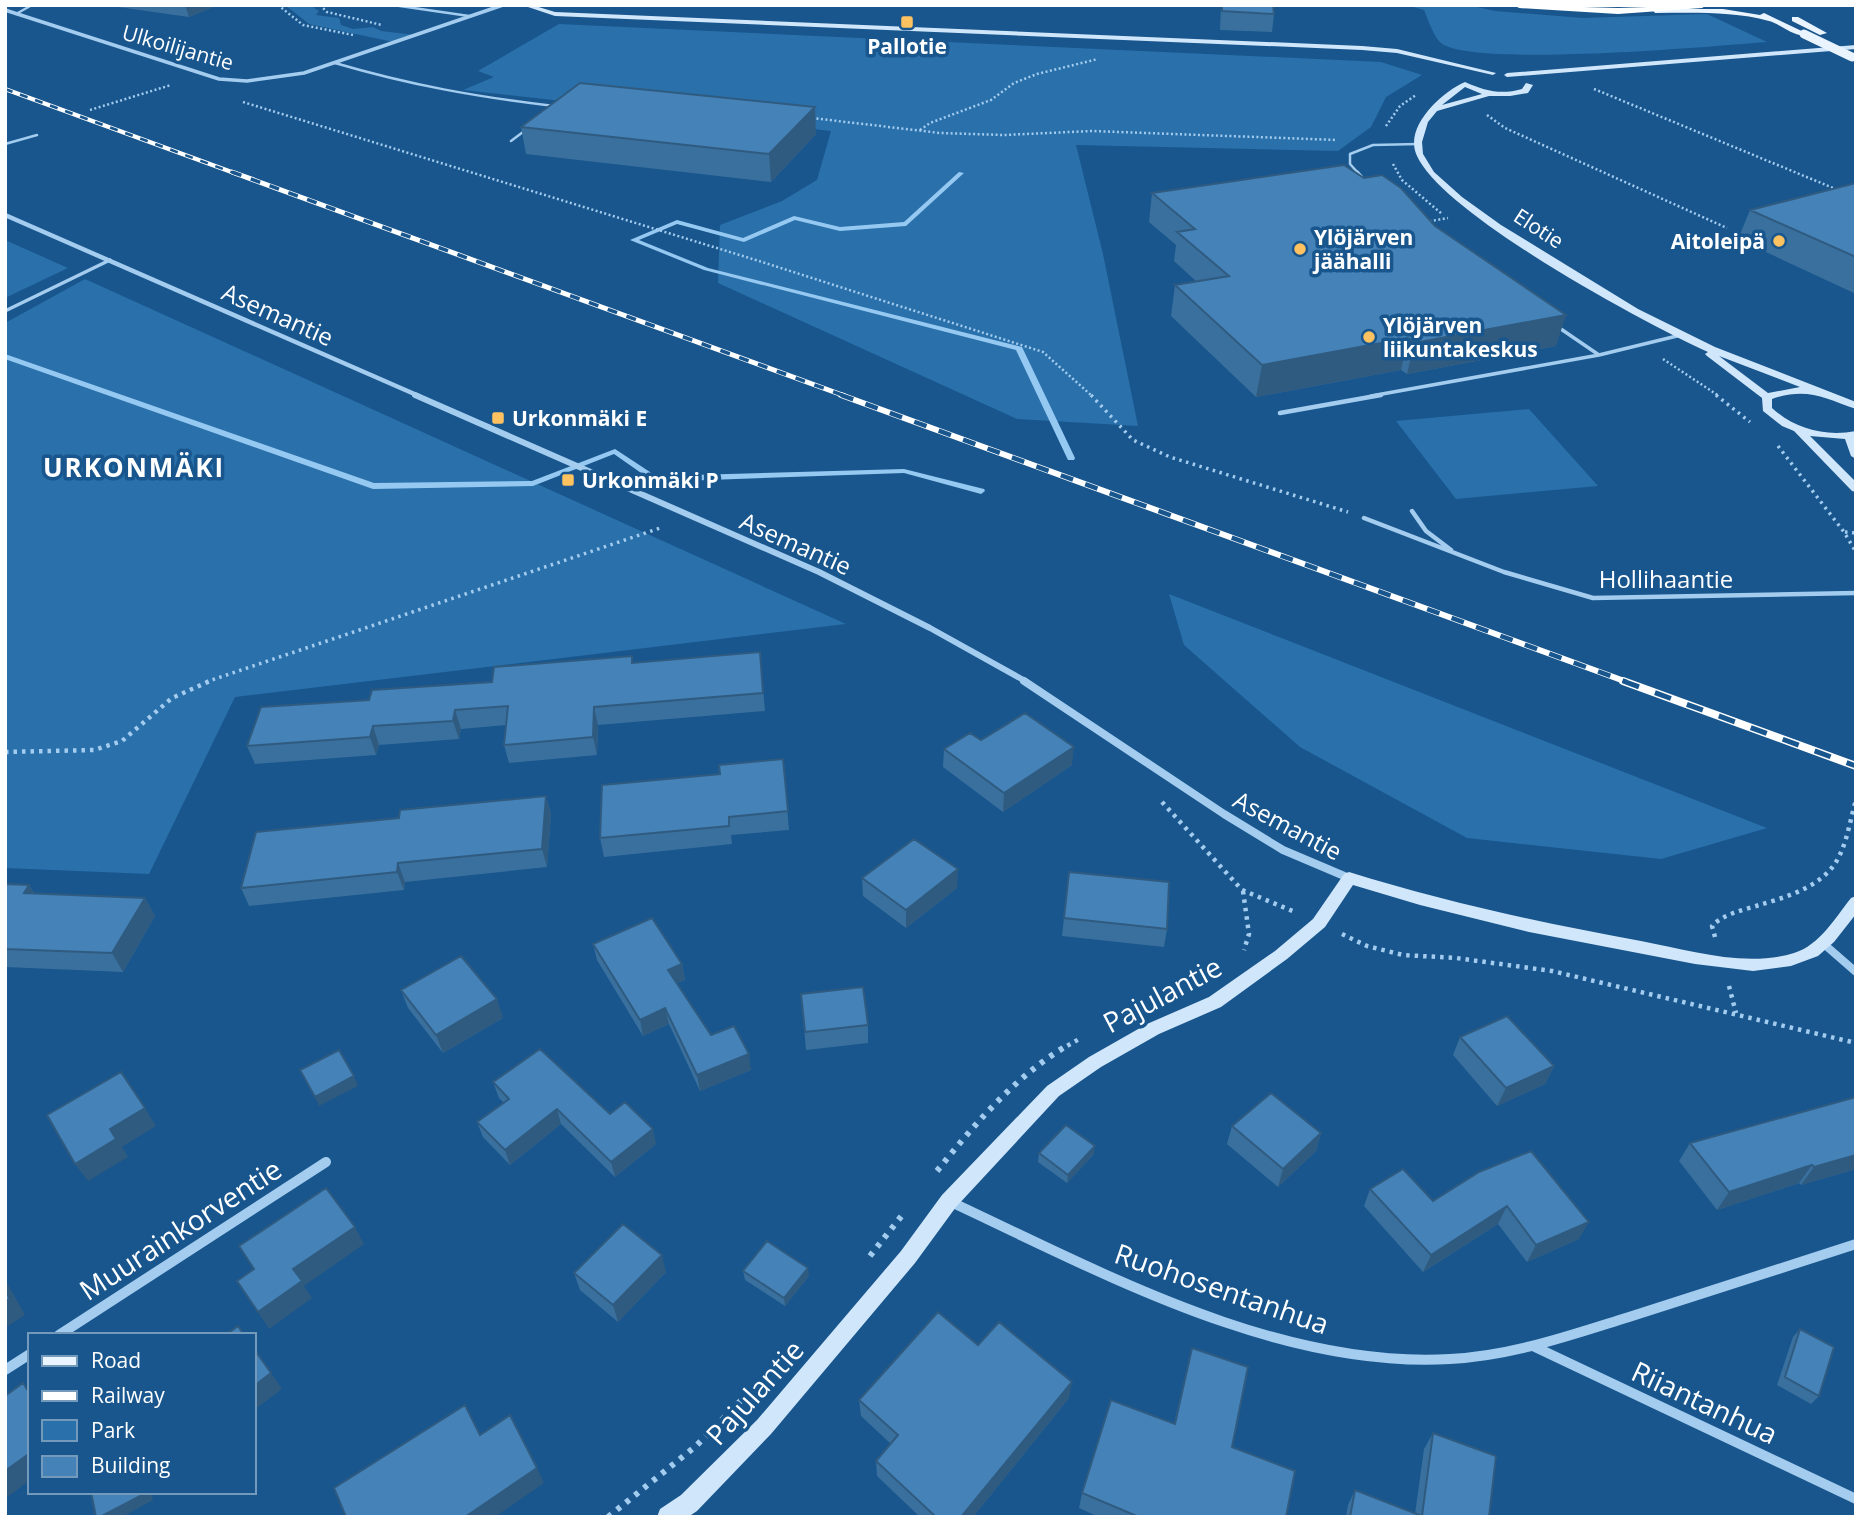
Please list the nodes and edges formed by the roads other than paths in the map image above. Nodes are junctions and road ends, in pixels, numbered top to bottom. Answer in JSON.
{"nodes":[{"id":1,"x":32,"y":5,"type":"edge"},
{"id":2,"x":393,"y":5,"type":"edge"},
{"id":3,"x":503,"y":5,"type":"edge"},
{"id":4,"x":525,"y":5,"type":"edge"},
{"id":5,"x":1519,"y":5,"type":"edge"},
{"id":6,"x":1702,"y":5,"type":"edge"},
{"id":7,"x":1742,"y":5,"type":"edge"},
{"id":8,"x":1767,"y":5,"type":"edge"},
{"id":9,"x":5,"y":10,"type":"edge"},
{"id":10,"x":1655,"y":11,"type":"junction"},
{"id":11,"x":16,"y":14,"type":"junction"},
{"id":12,"x":469,"y":16,"type":"junction"},
{"id":13,"x":1772,"y":19,"type":"junction"},
{"id":14,"x":1855,"y":53,"type":"edge"},
{"id":15,"x":1420,"y":57,"type":"junction"},
{"id":16,"x":335,"y":63,"type":"junction"},
{"id":17,"x":1589,"y":69,"type":"junction"},
{"id":18,"x":1453,"y":73,"type":"dead end"},
{"id":19,"x":1493,"y":73,"type":"junction"},
{"id":20,"x":1507,"y":75,"type":"junction"},
{"id":21,"x":1551,"y":80,"type":"dead end"},
{"id":22,"x":1540,"y":83,"type":"dead end"},
{"id":23,"x":1465,"y":84,"type":"junction"},
{"id":24,"x":1529,"y":85,"type":"junction"},
{"id":25,"x":1493,"y":94,"type":"junction"},
{"id":26,"x":1437,"y":109,"type":"junction"},
{"id":27,"x":548,"y":113,"type":"edge"},
{"id":28,"x":530,"y":127,"type":"edge"},
{"id":29,"x":37,"y":135,"type":"dead end"},
{"id":30,"x":511,"y":141,"type":"dead end"},
{"id":31,"x":5,"y":144,"type":"edge"},
{"id":32,"x":1418,"y":144,"type":"junction"},
{"id":33,"x":1366,"y":183,"type":"edge"},
{"id":34,"x":5,"y":215,"type":"edge"},
{"id":35,"x":110,"y":260,"type":"junction"},
{"id":36,"x":5,"y":311,"type":"edge"},
{"id":37,"x":1556,"y":326,"type":"edge"},
{"id":38,"x":1681,"y":335,"type":"junction"},
{"id":39,"x":1698,"y":344,"type":"junction"},
{"id":40,"x":1599,"y":355,"type":"junction"},
{"id":41,"x":1815,"y":390,"type":"junction"},
{"id":42,"x":1767,"y":397,"type":"junction"},
{"id":43,"x":1851,"y":400,"type":"edge"},
{"id":44,"x":1856,"y":406,"type":"edge"},
{"id":45,"x":1280,"y":413,"type":"dead end"},
{"id":46,"x":1797,"y":429,"type":"junction"},
{"id":47,"x":1852,"y":435,"type":"edge"},
{"id":48,"x":1856,"y":456,"type":"edge"},
{"id":49,"x":1856,"y":489,"type":"edge"},
{"id":50,"x":1412,"y":511,"type":"dead end"},
{"id":51,"x":1364,"y":518,"type":"road end"},
{"id":52,"x":1456,"y":554,"type":"junction"},
{"id":53,"x":1856,"y":593,"type":"edge"},
{"id":54,"x":1349,"y":878,"type":"junction"},
{"id":55,"x":1856,"y":902,"type":"edge"},
{"id":56,"x":1825,"y":945,"type":"junction"},
{"id":57,"x":1856,"y":972,"type":"edge"},
{"id":58,"x":326,"y":1162,"type":"dead end"},
{"id":59,"x":949,"y":1201,"type":"junction"},
{"id":60,"x":1856,"y":1244,"type":"edge"},
{"id":61,"x":62,"y":1333,"type":"edge"},
{"id":62,"x":1534,"y":1347,"type":"junction"},
{"id":63,"x":28,"y":1355,"type":"edge"},
{"id":64,"x":5,"y":1370,"type":"edge"},
{"id":65,"x":1856,"y":1499,"type":"edge"},
{"id":66,"x":668,"y":1517,"type":"edge"}],
"edges":[{"from":1,"to":11,"type":"lane"},
{"from":2,"to":12,"type":"lane"},
{"from":3,"to":12,"type":"street","name":"Ulkoilijantie"},
{"from":4,"to":15,"type":"street"},
{"from":5,"to":10,"type":"highway"},
{"from":6,"to":10,"type":"highway"},
{"from":7,"to":13,"type":"main road"},
{"from":8,"to":14,"type":"main road"},
{"from":9,"to":11,"type":"street","name":"Ulkoilijantie"},
{"from":10,"to":13,"type":"main road"},
{"from":11,"to":16,"type":"street","name":"Ulkoilijantie"},
{"from":12,"to":16,"type":"street","name":"Ulkoilijantie"},
{"from":13,"to":14,"type":"main road","bridge":true},
{"from":14,"to":17,"type":"street"},
{"from":15,"to":18,"type":"street"},
{"from":15,"to":19,"type":"street"},
{"from":16,"to":27,"type":"lane"},
{"from":17,"to":20,"type":"street"},
{"from":17,"to":21,"type":"street"},
{"from":19,"to":20,"type":"street"},
{"from":19,"to":23,"type":"street"},
{"from":20,"to":24,"type":"street"},
{"from":22,"to":24,"type":"street"},
{"from":23,"to":25,"type":"street"},
{"from":23,"to":26,"type":"street"},
{"from":24,"to":25,"type":"street"},
{"from":25,"to":26,"type":"street"},
{"from":26,"to":32,"type":"street"},
{"from":28,"to":30,"type":"lane"},
{"from":29,"to":31,"type":"lane"},
{"from":32,"to":33,"type":"lane"},
{"from":32,"to":38,"type":"street","name":"Elotie"},
{"from":34,"to":35,"type":"street","name":"Asemantie"},
{"from":35,"to":36,"type":"lane"},
{"from":35,"to":54,"type":"street","name":"Asemantie"},
{"from":37,"to":40,"type":"lane"},
{"from":38,"to":39,"type":"street","name":"Elotie"},
{"from":38,"to":40,"type":"lane"},
{"from":39,"to":41,"type":"street","name":"Elotie"},
{"from":39,"to":42,"type":"street","name":"Elotie"},
{"from":40,"to":45,"type":"lane"},
{"from":41,"to":42,"type":"street"},
{"from":41,"to":43,"type":"street","name":"Elotie"},
{"from":42,"to":46,"type":"street","name":"Elotie"},
{"from":43,"to":44,"type":"street","name":"Elotie"},
{"from":46,"to":47,"type":"street"},
{"from":46,"to":49,"type":"street"},
{"from":47,"to":48,"type":"street"},
{"from":50,"to":52,"type":"lane"},
{"from":51,"to":52,"type":"lane","name":"Hollihaantie"},
{"from":52,"to":53,"type":"lane","name":"Hollihaantie"},
{"from":54,"to":56,"type":"street"},
{"from":54,"to":59,"type":"street","name":"Pajulantie"},
{"from":55,"to":56,"type":"street"},
{"from":56,"to":57,"type":"street"},
{"from":58,"to":61,"type":"street","name":"Muurainkorventie"},
{"from":59,"to":62,"type":"street","name":"Ruohosentanhua"},
{"from":59,"to":66,"type":"street","name":"Pajulantie"},
{"from":60,"to":62,"type":"street","name":"Ruohosentanhua"},
{"from":62,"to":65,"type":"street","name":"Riiantanhua"},
{"from":63,"to":64,"type":"street"}]}
